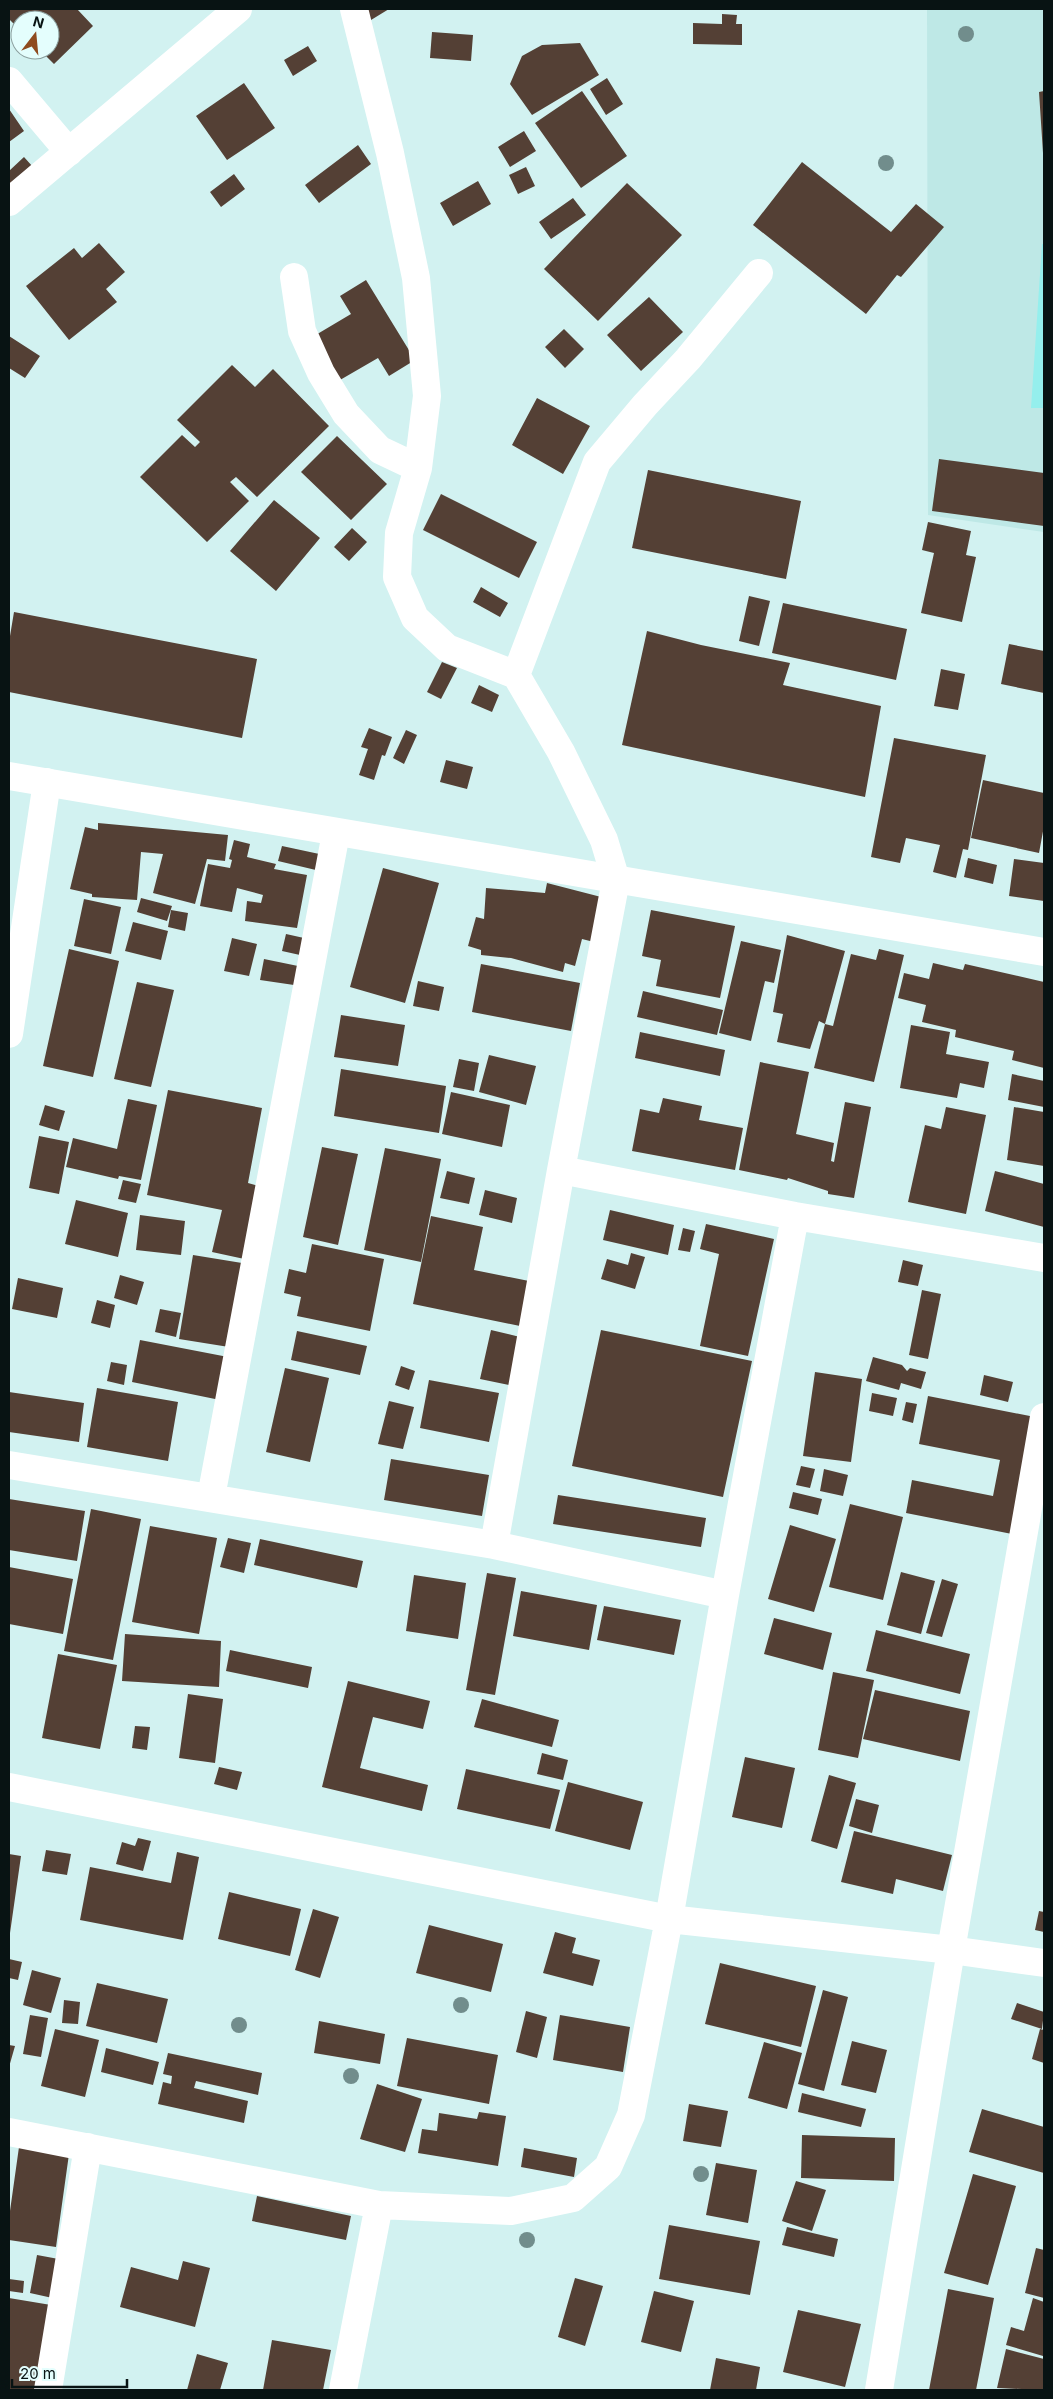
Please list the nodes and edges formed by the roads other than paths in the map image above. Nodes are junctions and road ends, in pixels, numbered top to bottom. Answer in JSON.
{"nodes":[{"id":1,"x":238,"y":9,"type":"edge"},
{"id":2,"x":354,"y":9,"type":"edge"},
{"id":3,"x":9,"y":81,"type":"edge"},
{"id":4,"x":70,"y":152,"type":"junction"},
{"id":5,"x":9,"y":202,"type":"edge"},
{"id":6,"x":759,"y":273,"type":"dead end"},
{"id":7,"x":294,"y":277,"type":"dead end"},
{"id":8,"x":418,"y":468,"type":"junction"},
{"id":9,"x":516,"y":675,"type":"junction"},
{"id":10,"x":9,"y":776,"type":"edge"},
{"id":11,"x":47,"y":782,"type":"junction"},
{"id":12,"x":336,"y":833,"type":"junction"},
{"id":13,"x":616,"y":880,"type":"junction"},
{"id":14,"x":1044,"y":952,"type":"edge"},
{"id":15,"x":9,"y":1034,"type":"edge"},
{"id":16,"x":561,"y":1170,"type":"junction"},
{"id":17,"x":795,"y":1216,"type":"junction"},
{"id":18,"x":1044,"y":1258,"type":"edge"},
{"id":19,"x":1044,"y":1417,"type":"edge"},
{"id":20,"x":9,"y":1465,"type":"edge"},
{"id":21,"x":211,"y":1497,"type":"junction"},
{"id":22,"x":494,"y":1545,"type":"junction"},
{"id":23,"x":725,"y":1595,"type":"junction"},
{"id":24,"x":9,"y":1787,"type":"edge"},
{"id":25,"x":669,"y":1919,"type":"junction"},
{"id":26,"x":951,"y":1950,"type":"junction"},
{"id":27,"x":1044,"y":1963,"type":"edge"},
{"id":28,"x":9,"y":2132,"type":"edge"},
{"id":29,"x":88,"y":2147,"type":"junction"},
{"id":30,"x":379,"y":2204,"type":"junction"},
{"id":31,"x":48,"y":2390,"type":"edge"},
{"id":32,"x":343,"y":2390,"type":"edge"},
{"id":33,"x":879,"y":2390,"type":"edge"}],
"edges":[{"from":1,"to":4,"type":"street"},
{"from":2,"to":8,"type":"street"},
{"from":3,"to":4,"type":"street"},
{"from":4,"to":5,"type":"street"},
{"from":6,"to":9,"type":"street"},
{"from":7,"to":8,"type":"street"},
{"from":8,"to":9,"type":"street"},
{"from":9,"to":13,"type":"street"},
{"from":10,"to":11,"type":"street"},
{"from":11,"to":12,"type":"street"},
{"from":11,"to":15,"type":"street"},
{"from":12,"to":13,"type":"street"},
{"from":12,"to":21,"type":"street"},
{"from":13,"to":14,"type":"street"},
{"from":13,"to":16,"type":"street"},
{"from":16,"to":17,"type":"street"},
{"from":16,"to":22,"type":"street"},
{"from":17,"to":18,"type":"street"},
{"from":17,"to":23,"type":"street"},
{"from":19,"to":26,"type":"street"},
{"from":20,"to":21,"type":"street"},
{"from":21,"to":22,"type":"street"},
{"from":22,"to":23,"type":"street"},
{"from":23,"to":25,"type":"street"},
{"from":24,"to":25,"type":"street"},
{"from":25,"to":26,"type":"street"},
{"from":25,"to":30,"type":"street"},
{"from":26,"to":27,"type":"street"},
{"from":26,"to":33,"type":"street"},
{"from":28,"to":29,"type":"street"},
{"from":29,"to":30,"type":"street"},
{"from":29,"to":31,"type":"street"},
{"from":30,"to":32,"type":"street"}]}
